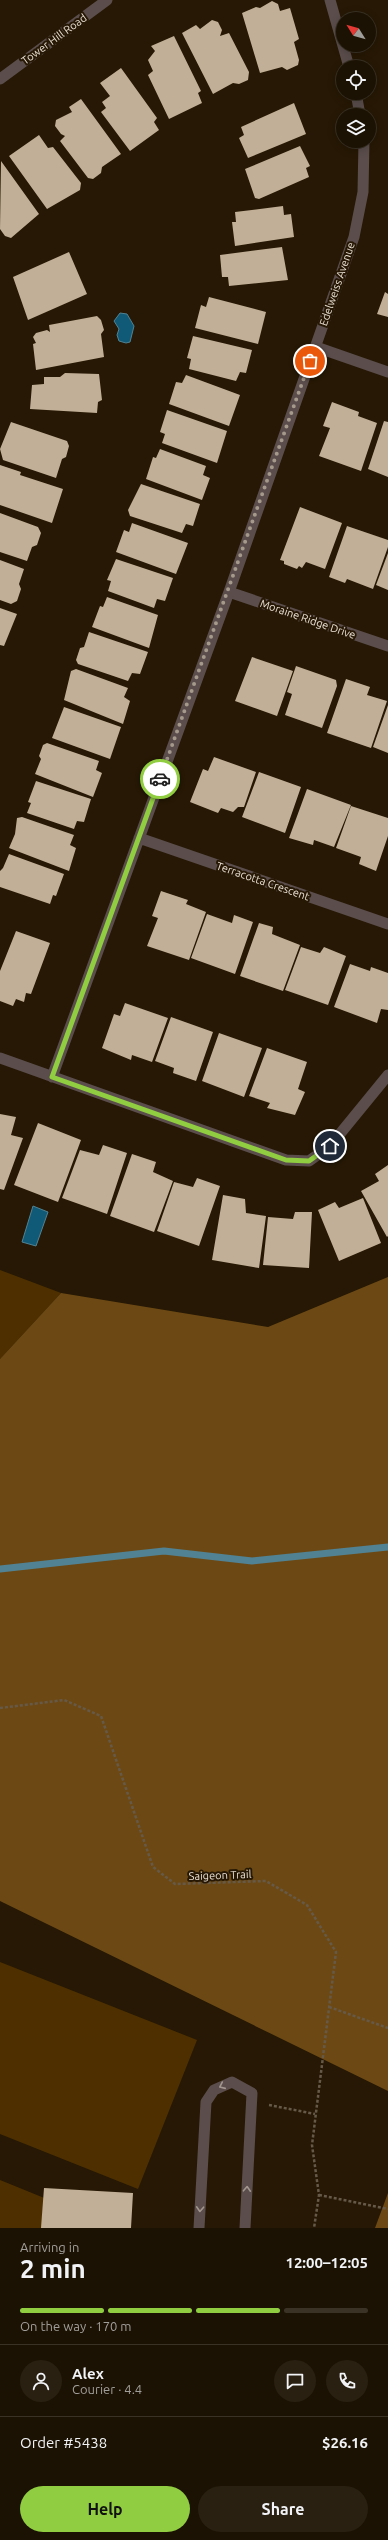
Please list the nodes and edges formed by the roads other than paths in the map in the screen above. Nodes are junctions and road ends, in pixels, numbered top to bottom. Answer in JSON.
{"nodes":[{"id":1,"x":107,"y":0,"type":"edge"},
{"id":2,"x":330,"y":0,"type":"edge"},
{"id":3,"x":347,"y":60,"type":"edge"},
{"id":4,"x":0,"y":79,"type":"edge"},
{"id":5,"x":364,"y":148,"type":"edge"},
{"id":6,"x":316,"y":347,"type":"junction"},
{"id":7,"x":388,"y":372,"type":"edge"},
{"id":8,"x":229,"y":592,"type":"junction"},
{"id":9,"x":388,"y":646,"type":"edge"},
{"id":10,"x":139,"y":838,"type":"junction"},
{"id":11,"x":388,"y":924,"type":"edge"},
{"id":12,"x":0,"y":1058,"type":"edge"},
{"id":13,"x":388,"y":1075,"type":"edge"},
{"id":14,"x":52,"y":1077,"type":"junction"},
{"id":15,"x":199,"y":2228,"type":"edge"},
{"id":16,"x":245,"y":2228,"type":"edge"}],
"edges":[{"from":1,"to":4,"type":"street","name":"Tower Hill Road"},
{"from":2,"to":3,"type":"street"},
{"from":5,"to":6,"type":"street","name":"Edelweiss Avenue"},
{"from":6,"to":7,"type":"street"},
{"from":6,"to":8,"type":"street","name":"Edelweiss Avenue"},
{"from":8,"to":9,"type":"street","name":"Moraine Ridge Drive"},
{"from":8,"to":10,"type":"street","name":"Edelweiss Avenue"},
{"from":10,"to":11,"type":"street","name":"Terracotta Crescent"},
{"from":10,"to":14,"type":"street","name":"Edelweiss Avenue"},
{"from":12,"to":14,"type":"street"},
{"from":13,"to":14,"type":"street"},
{"from":16,"to":15,"type":"street","one_way":true}]}
